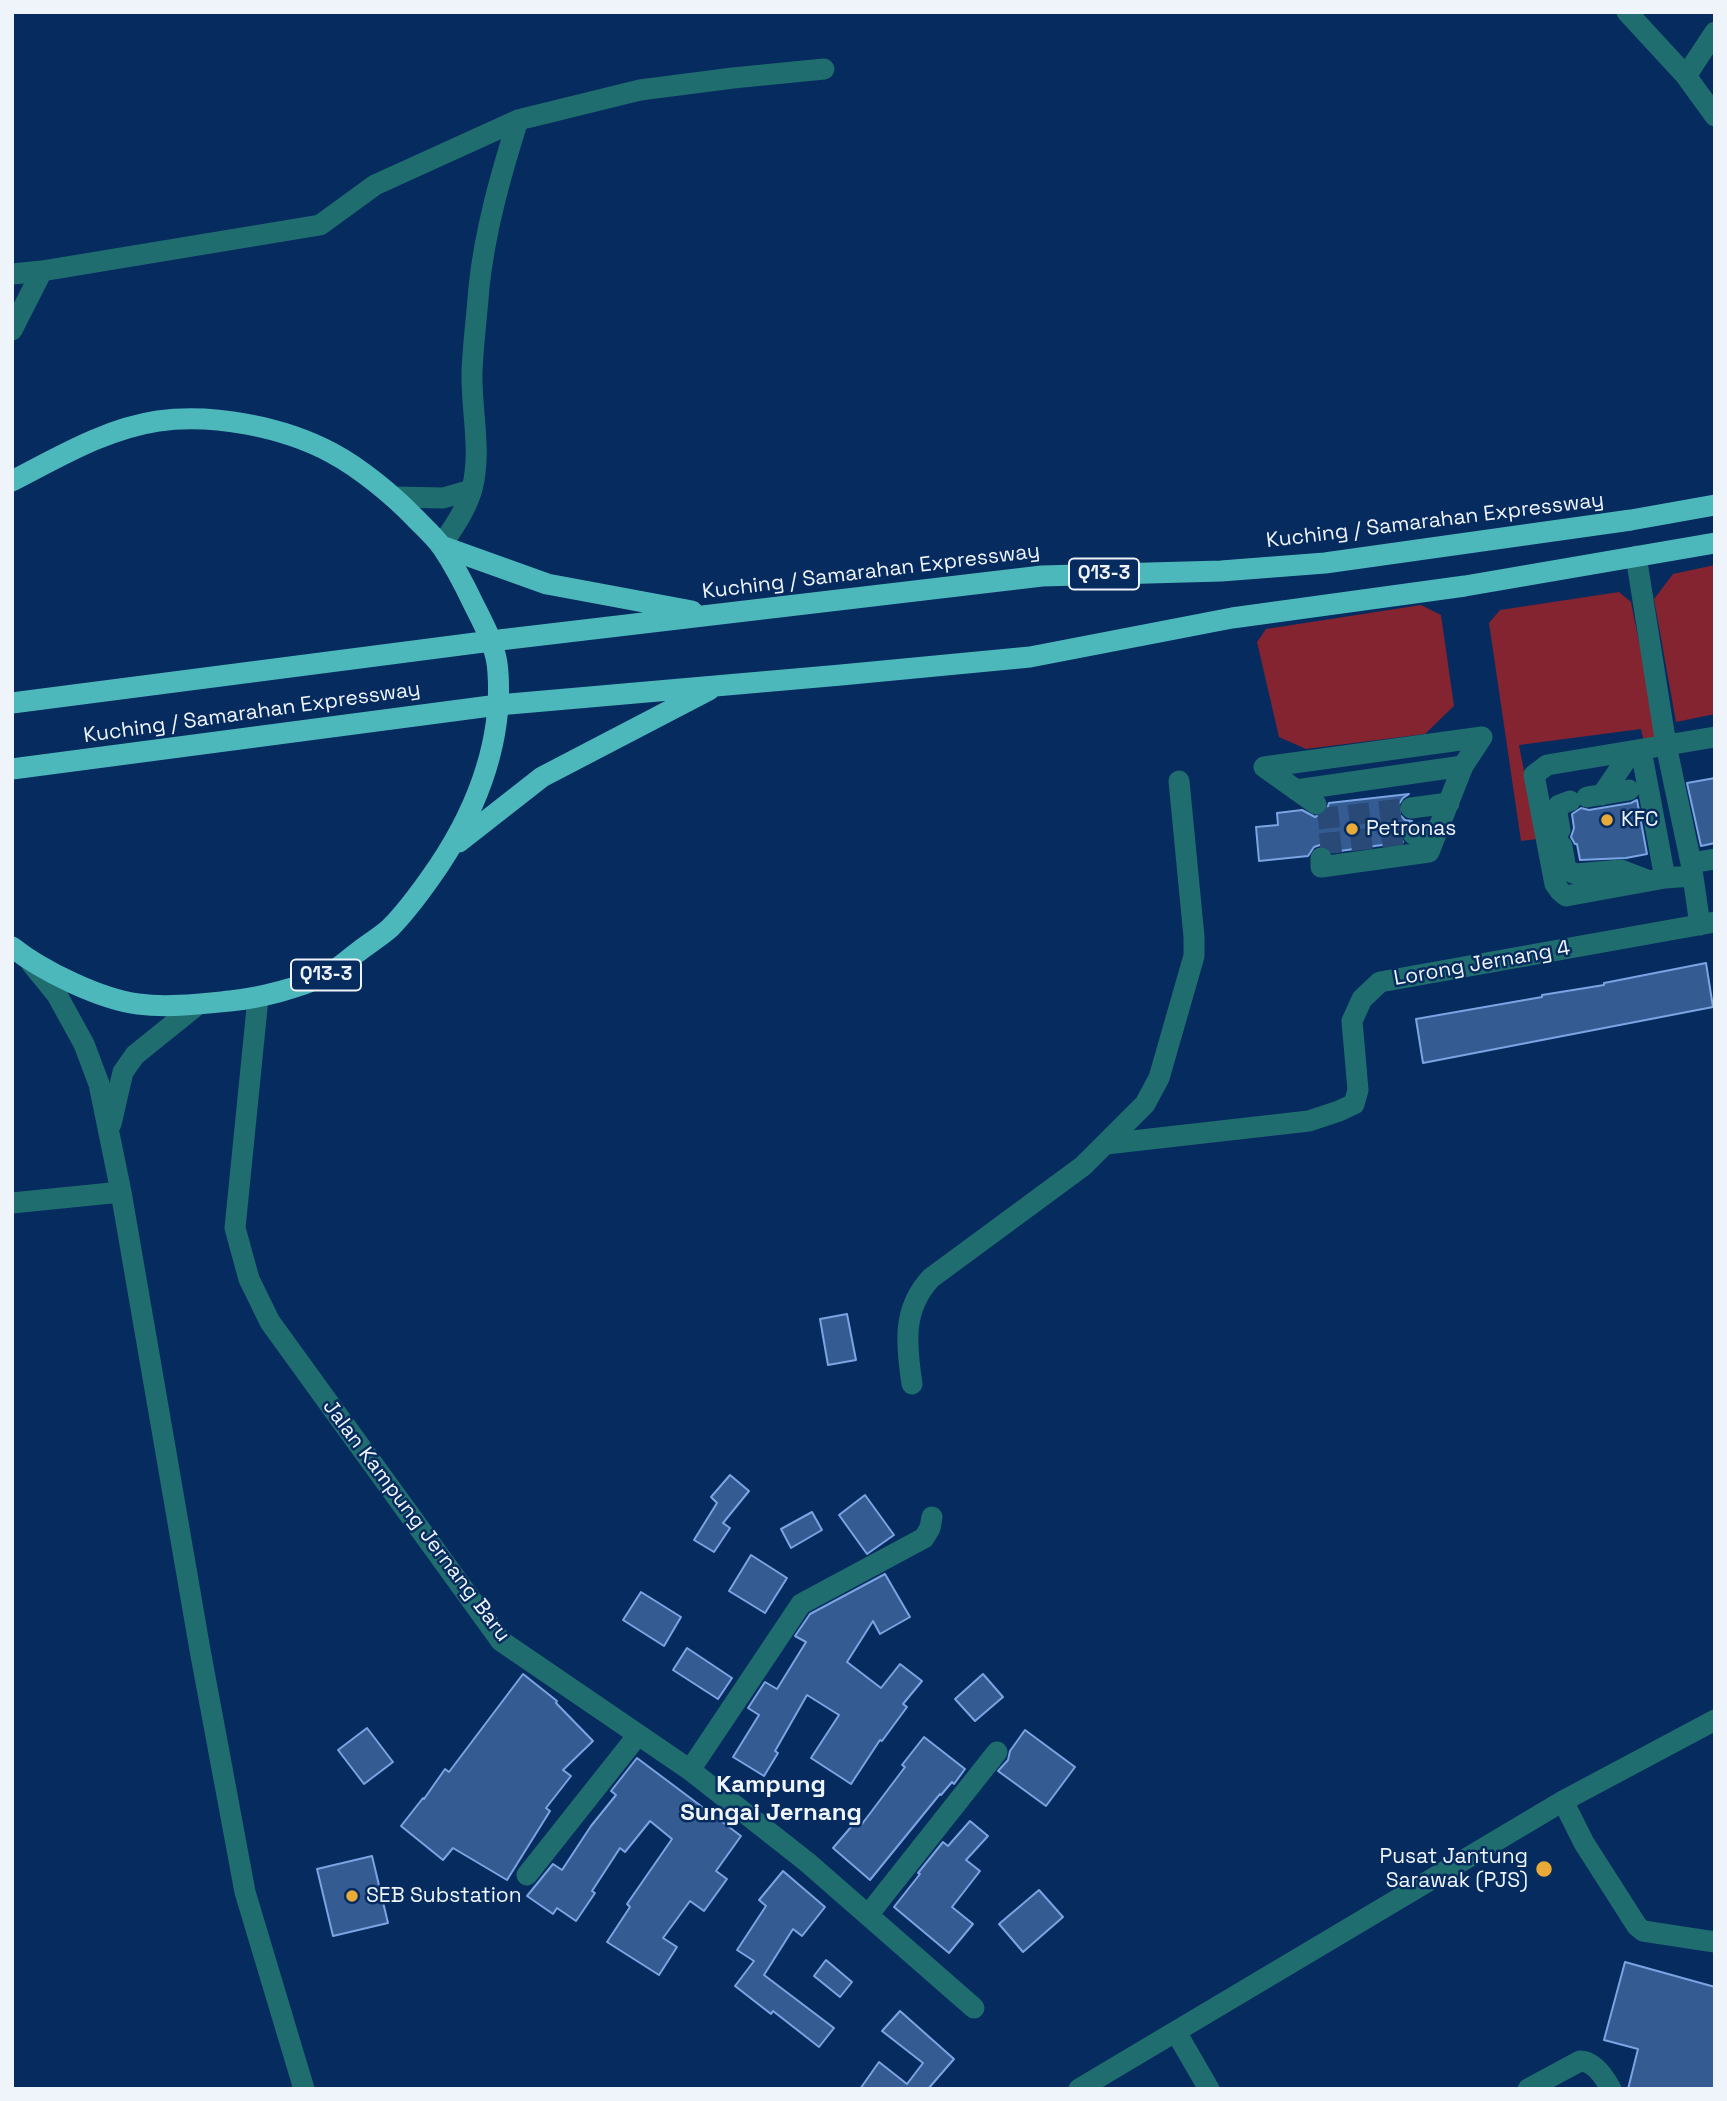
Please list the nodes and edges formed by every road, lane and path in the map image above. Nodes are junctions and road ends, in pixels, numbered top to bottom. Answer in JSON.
{"nodes":[{"id":1,"x":1627,"y":12,"type":"edge"},
{"id":2,"x":1715,"y":32,"type":"edge"},
{"id":3,"x":824,"y":69,"type":"dead end"},
{"id":4,"x":1686,"y":76,"type":"junction"},
{"id":5,"x":1715,"y":117,"type":"edge"},
{"id":6,"x":518,"y":120,"type":"junction"},
{"id":7,"x":43,"y":271,"type":"junction"},
{"id":8,"x":12,"y":274,"type":"edge"},
{"id":9,"x":12,"y":330,"type":"edge"},
{"id":10,"x":12,"y":481,"type":"edge"},
{"id":11,"x":471,"y":490,"type":"junction"},
{"id":12,"x":394,"y":497,"type":"junction"},
{"id":13,"x":1715,"y":505,"type":"edge"},
{"id":14,"x":1715,"y":543,"type":"edge"},
{"id":15,"x":441,"y":546,"type":"junction"},
{"id":16,"x":1636,"y":556,"type":"junction"},
{"id":17,"x":714,"y":614,"type":"junction"},
{"id":18,"x":491,"y":641,"type":"junction"},
{"id":19,"x":720,"y":685,"type":"junction"},
{"id":20,"x":12,"y":703,"type":"edge"},
{"id":21,"x":498,"y":705,"type":"junction"},
{"id":22,"x":1715,"y":737,"type":"edge"},
{"id":23,"x":1666,"y":745,"type":"junction"},
{"id":24,"x":1637,"y":751,"type":"junction"},
{"id":25,"x":1463,"y":766,"type":"junction"},
{"id":26,"x":12,"y":769,"type":"edge"},
{"id":27,"x":1179,"y":781,"type":"dead end"},
{"id":28,"x":1640,"y":788,"type":"junction"},
{"id":29,"x":1296,"y":790,"type":"junction"},
{"id":30,"x":1586,"y":798,"type":"junction"},
{"id":31,"x":1449,"y":803,"type":"junction"},
{"id":32,"x":1316,"y":804,"type":"tunnel mouth"},
{"id":33,"x":1411,"y":808,"type":"tunnel mouth"},
{"id":34,"x":1438,"y":831,"type":"junction"},
{"id":35,"x":1413,"y":834,"type":"tunnel mouth"},
{"id":36,"x":452,"y":847,"type":"junction"},
{"id":37,"x":1321,"y":858,"type":"dead end"},
{"id":38,"x":1715,"y":859,"type":"edge"},
{"id":39,"x":1691,"y":869,"type":"junction"},
{"id":40,"x":1657,"y":880,"type":"junction"},
{"id":41,"x":1708,"y":924,"type":"edge"},
{"id":42,"x":12,"y":947,"type":"edge"},
{"id":43,"x":31,"y":962,"type":"junction"},
{"id":44,"x":258,"y":998,"type":"junction"},
{"id":45,"x":197,"y":1005,"type":"junction"},
{"id":46,"x":109,"y":1133,"type":"junction"},
{"id":47,"x":1106,"y":1144,"type":"junction"},
{"id":48,"x":121,"y":1192,"type":"junction"},
{"id":49,"x":12,"y":1203,"type":"edge"},
{"id":50,"x":912,"y":1384,"type":"dead end"},
{"id":51,"x":932,"y":1517,"type":"dead end"},
{"id":52,"x":1715,"y":1720,"type":"edge"},
{"id":53,"x":638,"y":1735,"type":"junction"},
{"id":54,"x":997,"y":1752,"type":"dead end"},
{"id":55,"x":690,"y":1770,"type":"junction"},
{"id":56,"x":1563,"y":1801,"type":"junction"},
{"id":57,"x":527,"y":1875,"type":"dead end"},
{"id":58,"x":868,"y":1915,"type":"junction"},
{"id":59,"x":1715,"y":1942,"type":"edge"},
{"id":60,"x":974,"y":2008,"type":"dead end"},
{"id":61,"x":1176,"y":2032,"type":"junction"},
{"id":62,"x":304,"y":2089,"type":"edge"},
{"id":63,"x":1079,"y":2089,"type":"edge"},
{"id":64,"x":1209,"y":2089,"type":"edge"},
{"id":65,"x":1528,"y":2089,"type":"edge"},
{"id":66,"x":1611,"y":2089,"type":"edge"}],
"edges":[{"from":1,"to":4,"type":"street"},
{"from":2,"to":4,"type":"street"},
{"from":3,"to":6,"type":"street"},
{"from":4,"to":5,"type":"street"},
{"from":6,"to":7,"type":"street"},
{"from":6,"to":11,"type":"street"},
{"from":7,"to":8,"type":"street"},
{"from":7,"to":9,"type":"street"},
{"from":10,"to":12,"type":"highway","number":"Q13-3"},
{"from":11,"to":12,"type":"street"},
{"from":11,"to":15,"type":"street"},
{"from":12,"to":15,"type":"highway","number":"Q13-3"},
{"from":13,"to":17,"type":"highway","name":"Kuching / Samarahan Expressway","number":"Q13-3"},
{"from":14,"to":16,"type":"highway","name":"Kuching / Samarahan Expressway"},
{"from":15,"to":17,"type":"highway"},
{"from":15,"to":18,"type":"highway","number":"Q13-3"},
{"from":16,"to":19,"type":"highway","name":"Kuching / Samarahan Expressway"},
{"from":16,"to":23,"type":"street"},
{"from":17,"to":18,"type":"highway","name":"Kuching / Samarahan Expressway","number":"Q13-3"},
{"from":18,"to":20,"type":"highway","name":"Kuching / Samarahan Expressway","number":"Q13-3"},
{"from":18,"to":21,"type":"highway","number":"Q13-3"},
{"from":19,"to":21,"type":"highway","name":"Kuching / Samarahan Expressway"},
{"from":19,"to":36,"type":"highway"},
{"from":21,"to":26,"type":"highway","name":"Kuching / Samarahan Expressway"},
{"from":21,"to":36,"type":"highway","number":"Q13-3"},
{"from":22,"to":23,"type":"street"},
{"from":23,"to":24,"type":"street"},
{"from":23,"to":39,"type":"street"},
{"from":24,"to":28,"type":"street"},
{"from":24,"to":30,"type":"street"},
{"from":24,"to":40,"type":"street"},
{"from":25,"to":29,"type":"street"},
{"from":25,"to":29,"type":"street"},
{"from":25,"to":31,"type":"street"},
{"from":27,"to":47,"type":"street"},
{"from":28,"to":30,"type":"street"},
{"from":28,"to":40,"type":"street"},
{"from":29,"to":32,"type":"street"},
{"from":30,"to":40,"type":"street"},
{"from":31,"to":33,"type":"street"},
{"from":31,"to":34,"type":"street"},
{"from":34,"to":35,"type":"street"},
{"from":34,"to":37,"type":"street"},
{"from":36,"to":44,"type":"highway","number":"Q13-3"},
{"from":38,"to":39,"type":"street"},
{"from":39,"to":40,"type":"street"},
{"from":39,"to":41,"type":"street"},
{"from":41,"to":47,"type":"street","name":"Lorong Jernang 4"},
{"from":42,"to":43,"type":"highway","number":"Q13-3"},
{"from":43,"to":45,"type":"highway","number":"Q13-3"},
{"from":43,"to":46,"type":"street"},
{"from":44,"to":45,"type":"highway","number":"Q13-3"},
{"from":44,"to":53,"type":"street","name":"Jalan Kampung Jernang Baru"},
{"from":45,"to":46,"type":"street"},
{"from":46,"to":48,"type":"street"},
{"from":47,"to":50,"type":"street"},
{"from":48,"to":49,"type":"street"},
{"from":48,"to":62,"type":"street"},
{"from":51,"to":55,"type":"street"},
{"from":52,"to":56,"type":"street"},
{"from":53,"to":55,"type":"street","name":"Jalan Kampung Jernang Baru"},
{"from":53,"to":57,"type":"street"},
{"from":54,"to":58,"type":"street"},
{"from":55,"to":58,"type":"street","name":"Jalan Kampung Jernang Baru"},
{"from":56,"to":59,"type":"street"},
{"from":56,"to":61,"type":"street"},
{"from":58,"to":60,"type":"street","name":"Jalan Kampung Jernang Baru"},
{"from":61,"to":63,"type":"street"},
{"from":61,"to":64,"type":"street"},
{"from":65,"to":66,"type":"street"}]}
